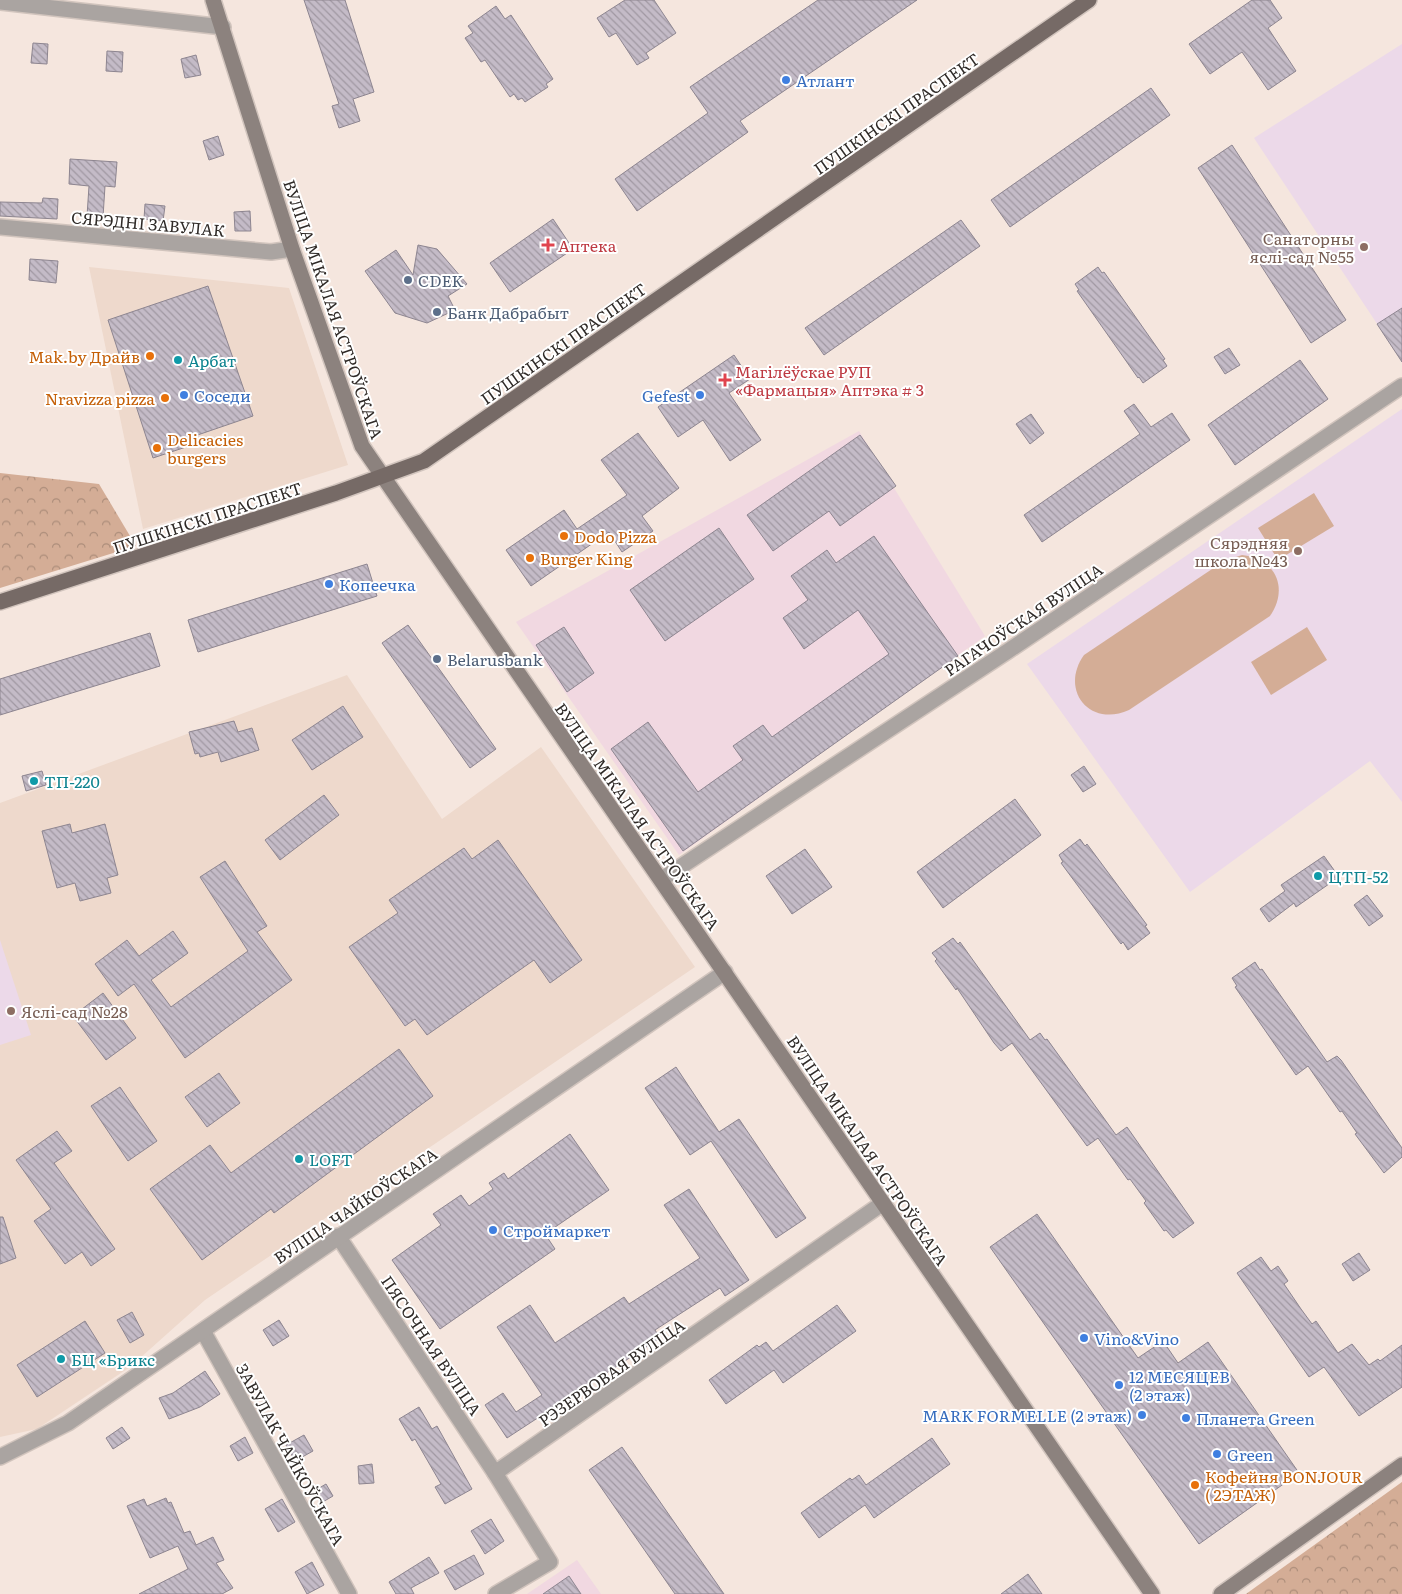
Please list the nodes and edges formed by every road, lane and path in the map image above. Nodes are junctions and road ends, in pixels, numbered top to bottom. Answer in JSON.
{"nodes":[{"id":1,"x":213,"y":0,"type":"edge"},
{"id":2,"x":1090,"y":0,"type":"edge"},
{"id":3,"x":0,"y":2,"type":"edge"},
{"id":4,"x":223,"y":27,"type":"junction"},
{"id":5,"x":0,"y":227,"type":"edge"},
{"id":6,"x":292,"y":249,"type":"junction"},
{"id":7,"x":1402,"y":386,"type":"edge"},
{"id":8,"x":382,"y":477,"type":"junction"},
{"id":9,"x":0,"y":602,"type":"edge"},
{"id":10,"x":662,"y":879,"type":"junction"},
{"id":11,"x":725,"y":972,"type":"junction"},
{"id":12,"x":883,"y":1203,"type":"junction"},
{"id":13,"x":338,"y":1236,"type":"junction"},
{"id":14,"x":203,"y":1331,"type":"junction"},
{"id":15,"x":0,"y":1457,"type":"edge"},
{"id":16,"x":1402,"y":1465,"type":"edge"},
{"id":17,"x":495,"y":1473,"type":"junction"},
{"id":18,"x":348,"y":1594,"type":"edge"},
{"id":19,"x":496,"y":1594,"type":"edge"},
{"id":20,"x":1152,"y":1594,"type":"edge"},
{"id":21,"x":1221,"y":1594,"type":"edge"}],
"edges":[{"from":1,"to":4,"type":"main road","name":"ВУЛІЦА МІКАЛАЯ АСТРОЎСКАГА"},
{"from":2,"to":8,"type":"main road","name":"ПУШКІНСКІ ПРАСПЕКТ"},
{"from":3,"to":4,"type":"street"},
{"from":4,"to":6,"type":"main road","name":"ВУЛІЦА МІКАЛАЯ АСТРОЎСКАГА"},
{"from":5,"to":6,"type":"street","name":"СЯРЭДНІ ЗАВУЛАК"},
{"from":6,"to":8,"type":"main road","name":"ВУЛІЦА МІКАЛАЯ АСТРОЎСКАГА"},
{"from":7,"to":10,"type":"street","name":"РАГАЧОЎСКАЯ ВУЛІЦА"},
{"from":8,"to":9,"type":"main road","name":"ПУШКІНСКІ ПРАСПЕКТ"},
{"from":8,"to":10,"type":"main road","name":"ВУЛІЦА МІКАЛАЯ АСТРОЎСКАГА"},
{"from":10,"to":11,"type":"main road","name":"ВУЛІЦА МІКАЛАЯ АСТРОЎСКАГА"},
{"from":11,"to":12,"type":"main road","name":"ВУЛІЦА МІКАЛАЯ АСТРОЎСКАГА"},
{"from":11,"to":13,"type":"street","name":"ВУЛІЦА ЧАЙКОЎСКАГА"},
{"from":12,"to":17,"type":"street","name":"РЭЗЕРВОВАЯ ВУЛІЦА"},
{"from":12,"to":20,"type":"main road","name":"ВУЛІЦА МІКАЛАЯ АСТРОЎСКАГА"},
{"from":13,"to":14,"type":"street","name":"ВУЛІЦА ЧАЙКОЎСКАГА"},
{"from":13,"to":17,"type":"street","name":"ПЯСОЧНАЯ ВУЛІЦА"},
{"from":14,"to":15,"type":"street","name":"ВУЛІЦА ЧАЙКОЎСКАГА"},
{"from":14,"to":18,"type":"street","name":"ЗАВУЛАК ЧАЙКОЎСКАГА"},
{"from":16,"to":21,"type":"main road"},
{"from":17,"to":19,"type":"street"}]}
